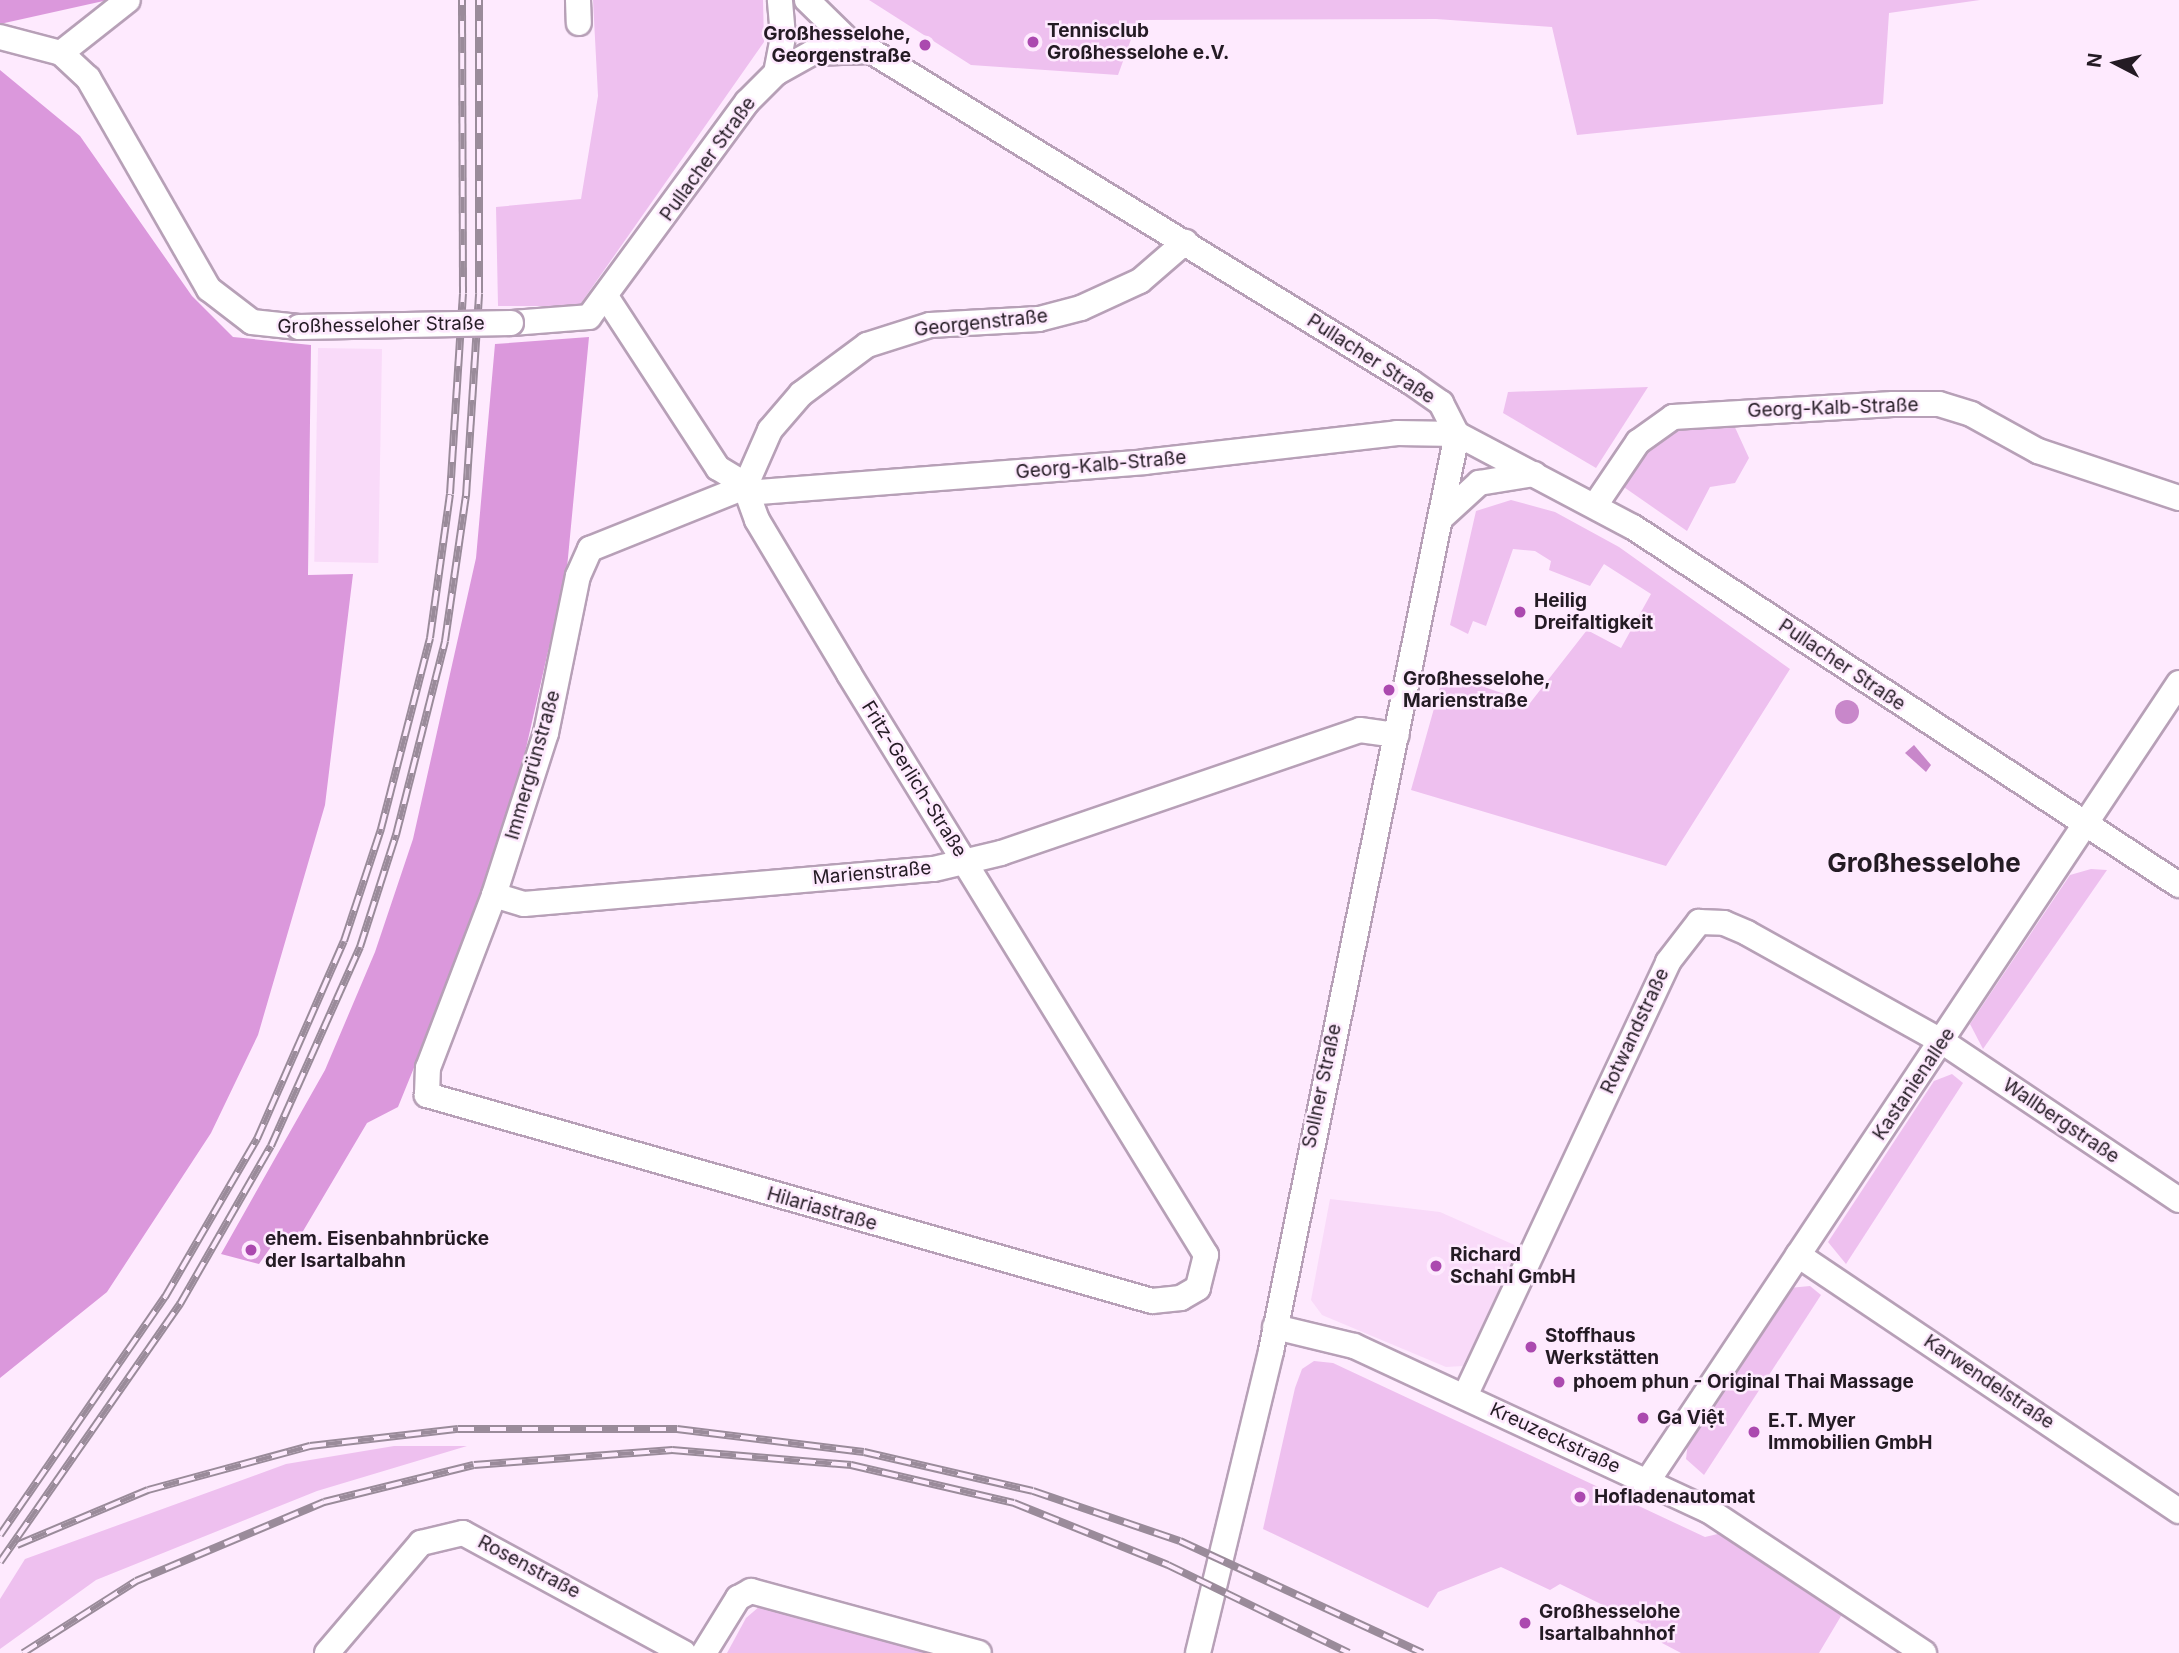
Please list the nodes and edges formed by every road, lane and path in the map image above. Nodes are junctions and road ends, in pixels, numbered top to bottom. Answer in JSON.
{"nodes":[{"id":1,"x":128,"y":0,"type":"edge"},
{"id":2,"x":780,"y":0,"type":"edge"},
{"id":3,"x":807,"y":0,"type":"edge"},
{"id":4,"x":0,"y":37,"type":"edge"},
{"id":5,"x":856,"y":48,"type":"junction"},
{"id":6,"x":61,"y":53,"type":"junction"},
{"id":7,"x":776,"y":73,"type":"junction"},
{"id":8,"x":1185,"y":242,"type":"junction"},
{"id":9,"x":607,"y":298,"type":"junction"},
{"id":10,"x":1457,"y":434,"type":"junction"},
{"id":11,"x":1537,"y":473,"type":"junction"},
{"id":12,"x":745,"y":487,"type":"junction"},
{"id":13,"x":2179,"y":498,"type":"edge"},
{"id":14,"x":1595,"y":505,"type":"junction"},
{"id":15,"x":1441,"y":518,"type":"junction"},
{"id":16,"x":2179,"y":683,"type":"edge"},
{"id":17,"x":1397,"y":735,"type":"junction"},
{"id":18,"x":2085,"y":826,"type":"junction"},
{"id":19,"x":965,"y":862,"type":"junction"},
{"id":20,"x":2179,"y":886,"type":"edge"},
{"id":21,"x":494,"y":895,"type":"junction"},
{"id":22,"x":1943,"y":1042,"type":"junction"},
{"id":23,"x":427,"y":1096,"type":"joint"},
{"id":24,"x":2179,"y":1200,"type":"edge"},
{"id":25,"x":1798,"y":1255,"type":"junction"},
{"id":26,"x":1206,"y":1270,"type":"joint"},
{"id":27,"x":1275,"y":1328,"type":"junction"},
{"id":28,"x":1465,"y":1396,"type":"junction"},
{"id":29,"x":1647,"y":1482,"type":"junction"},
{"id":30,"x":2179,"y":1511,"type":"edge"},
{"id":31,"x":327,"y":1653,"type":"edge"},
{"id":32,"x":684,"y":1653,"type":"edge"},
{"id":33,"x":704,"y":1653,"type":"edge"},
{"id":34,"x":979,"y":1653,"type":"edge"},
{"id":35,"x":1198,"y":1653,"type":"edge"},
{"id":36,"x":1924,"y":1653,"type":"edge"}],
"edges":[{"from":1,"to":6,"type":"street"},
{"from":2,"to":7,"type":"street"},
{"from":3,"to":5,"type":"street"},
{"from":4,"to":6,"type":"street","name":"Großhesseloher Straße"},
{"from":5,"to":7,"type":"street","name":"Pullacher Straße"},
{"from":5,"to":8,"type":"street","name":"Pullacher Straße"},
{"from":6,"to":9,"type":"street","name":"Großhesseloher Straße","bridge":true},
{"from":7,"to":9,"type":"street","name":"Pullacher Straße"},
{"from":8,"to":10,"type":"street","name":"Pullacher Straße"},
{"from":8,"to":12,"type":"street","name":"Georgenstraße"},
{"from":9,"to":12,"type":"street"},
{"from":10,"to":11,"type":"street","name":"Pullacher Straße"},
{"from":10,"to":12,"type":"street","name":"Georg-Kalb-Straße"},
{"from":10,"to":15,"type":"street","name":"Sollner Straße"},
{"from":11,"to":14,"type":"street","name":"Pullacher Straße"},
{"from":11,"to":15,"type":"street"},
{"from":12,"to":19,"type":"street","name":"Fritz-Gerlich-Straße"},
{"from":12,"to":21,"type":"street","name":"Immergrünstraße"},
{"from":13,"to":14,"type":"street","name":"Georg-Kalb-Straße"},
{"from":14,"to":18,"type":"street","name":"Pullacher Straße"},
{"from":15,"to":17,"type":"street","name":"Sollner Straße"},
{"from":16,"to":18,"type":"street","name":"Kastanienallee"},
{"from":17,"to":19,"type":"street","name":"Marienstraße"},
{"from":17,"to":27,"type":"street","name":"Sollner Straße"},
{"from":18,"to":20,"type":"street","name":"Pullacher Straße"},
{"from":18,"to":22,"type":"street","name":"Kastanienallee"},
{"from":19,"to":21,"type":"street","name":"Marienstraße"},
{"from":19,"to":26,"type":"street","name":"Fritz-Gerlich-Straße"},
{"from":21,"to":23,"type":"street","name":"Immergrünstraße"},
{"from":22,"to":24,"type":"street","name":"Wallbergstraße"},
{"from":22,"to":25,"type":"street","name":"Kastanienallee"},
{"from":22,"to":28,"type":"street","name":"Rotwandstraße"},
{"from":23,"to":26,"type":"street","name":"Hilariastraße"},
{"from":25,"to":29,"type":"street","name":"Kastanienallee"},
{"from":25,"to":30,"type":"street","name":"Karwendelstraße"},
{"from":27,"to":28,"type":"street","name":"Kreuzeckstraße"},
{"from":27,"to":35,"type":"street","name":"Sollner Straße"},
{"from":28,"to":29,"type":"street","name":"Kreuzeckstraße"},
{"from":29,"to":36,"type":"street","name":"Kreuzeckstraße"},
{"from":31,"to":32,"type":"street","name":"Rosenstraße"},
{"from":33,"to":34,"type":"street"}]}
